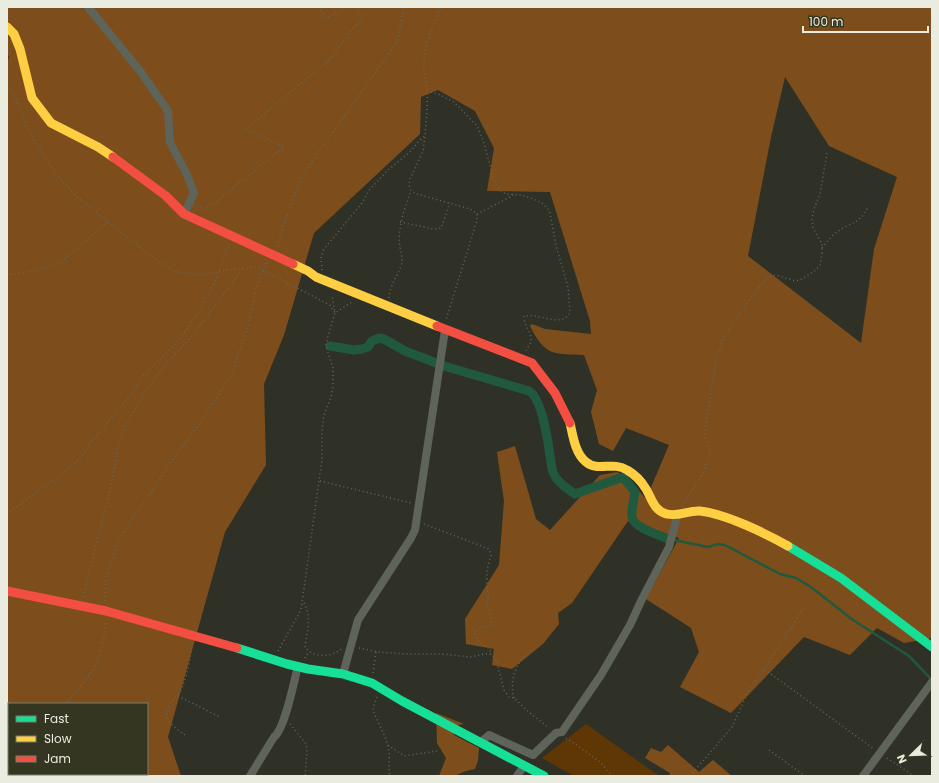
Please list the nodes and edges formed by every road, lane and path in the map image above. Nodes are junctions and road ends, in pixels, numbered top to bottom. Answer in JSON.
{"nodes":[{"id":1,"x":88,"y":7,"type":"edge"},
{"id":2,"x":318,"y":7,"type":"edge"},
{"id":3,"x":349,"y":7,"type":"edge"},
{"id":4,"x":354,"y":7,"type":"edge"},
{"id":5,"x":404,"y":7,"type":"edge"},
{"id":6,"x":442,"y":7,"type":"edge"},
{"id":7,"x":7,"y":27,"type":"edge"},
{"id":8,"x":7,"y":87,"type":"edge"},
{"id":9,"x":427,"y":92,"type":"junction"},
{"id":10,"x":425,"y":136,"type":"junction"},
{"id":11,"x":827,"y":153,"type":"dead end"},
{"id":12,"x":411,"y":191,"type":"junction"},
{"id":13,"x":513,"y":194,"type":"junction"},
{"id":14,"x":450,"y":203,"type":"junction"},
{"id":15,"x":189,"y":204,"type":"junction"},
{"id":16,"x":868,"y":207,"type":"dead end"},
{"id":17,"x":184,"y":214,"type":"junction"},
{"id":18,"x":477,"y":214,"type":"junction"},
{"id":19,"x":109,"y":221,"type":"junction"},
{"id":20,"x":400,"y":222,"type":"junction"},
{"id":21,"x":232,"y":236,"type":"junction"},
{"id":22,"x":822,"y":248,"type":"junction"},
{"id":23,"x":271,"y":255,"type":"junction"},
{"id":24,"x":244,"y":268,"type":"junction"},
{"id":25,"x":263,"y":271,"type":"junction"},
{"id":26,"x":219,"y":272,"type":"junction"},
{"id":27,"x":7,"y":275,"type":"edge"},
{"id":28,"x":330,"y":283,"type":"junction"},
{"id":29,"x":352,"y":302,"type":"dead end"},
{"id":30,"x":388,"y":307,"type":"junction"},
{"id":31,"x":335,"y":313,"type":"junction"},
{"id":32,"x":444,"y":330,"type":"junction"},
{"id":33,"x":522,"y":359,"type":"junction"},
{"id":34,"x":319,"y":481,"type":"junction"},
{"id":35,"x":419,"y":505,"type":"junction"},
{"id":36,"x":7,"y":514,"type":"edge"},
{"id":37,"x":678,"y":514,"type":"junction"},
{"id":38,"x":416,"y":522,"type":"junction"},
{"id":39,"x":7,"y":591,"type":"edge"},
{"id":40,"x":304,"y":603,"type":"dead end"},
{"id":41,"x":807,"y":603,"type":"dead end"},
{"id":42,"x":81,"y":607,"type":"junction"},
{"id":43,"x":106,"y":611,"type":"junction"},
{"id":44,"x":191,"y":635,"type":"junction"},
{"id":45,"x":351,"y":643,"type":"junction"},
{"id":46,"x":932,"y":647,"type":"edge"},
{"id":47,"x":343,"y":649,"type":"dead end"},
{"id":48,"x":532,"y":650,"type":"dead end"},
{"id":49,"x":376,"y":652,"type":"junction"},
{"id":50,"x":491,"y":655,"type":"junction"},
{"id":51,"x":273,"y":660,"type":"junction"},
{"id":52,"x":298,"y":666,"type":"junction"},
{"id":53,"x":764,"y":669,"type":"junction"},
{"id":54,"x":343,"y":674,"type":"junction"},
{"id":55,"x":932,"y":682,"type":"edge"},
{"id":56,"x":376,"y":686,"type":"junction"},
{"id":57,"x":178,"y":696,"type":"junction"},
{"id":58,"x":514,"y":698,"type":"junction"},
{"id":59,"x":66,"y":703,"type":"edge"},
{"id":60,"x":285,"y":715,"type":"junction"},
{"id":61,"x":220,"y":717,"type":"dead end"},
{"id":62,"x":556,"y":733,"type":"junction"},
{"id":63,"x":185,"y":735,"type":"dead end"},
{"id":64,"x":481,"y":742,"type":"junction"},
{"id":65,"x":388,"y":745,"type":"junction"},
{"id":66,"x":769,"y":750,"type":"dead end"},
{"id":67,"x":437,"y":751,"type":"dead end"},
{"id":68,"x":879,"y":752,"type":"junction"},
{"id":69,"x":524,"y":766,"type":"junction"},
{"id":70,"x":250,"y":776,"type":"edge"},
{"id":71,"x":305,"y":776,"type":"edge"},
{"id":72,"x":390,"y":776,"type":"edge"},
{"id":73,"x":517,"y":776,"type":"edge"},
{"id":74,"x":544,"y":776,"type":"edge"},
{"id":75,"x":612,"y":776,"type":"edge"},
{"id":76,"x":690,"y":776,"type":"edge"},
{"id":77,"x":805,"y":776,"type":"edge"},
{"id":78,"x":863,"y":776,"type":"edge"},
{"id":79,"x":914,"y":776,"type":"edge"}],
"edges":[{"from":1,"to":15,"type":"street"},
{"from":2,"to":3,"type":"path"},
{"from":4,"to":15,"type":"path"},
{"from":5,"to":23,"type":"path"},
{"from":6,"to":9,"type":"path"},
{"from":7,"to":17,"type":"street"},
{"from":8,"to":19,"type":"path"},
{"from":9,"to":10,"type":"path"},
{"from":9,"to":13,"type":"path"},
{"from":10,"to":12,"type":"path"},
{"from":10,"to":28,"type":"path"},
{"from":11,"to":22,"type":"path"},
{"from":12,"to":14,"type":"path"},
{"from":12,"to":20,"type":"path"},
{"from":13,"to":18,"type":"path"},
{"from":13,"to":33,"type":"path"},
{"from":14,"to":18,"type":"path"},
{"from":14,"to":20,"type":"path"},
{"from":15,"to":17,"type":"street"},
{"from":16,"to":22,"type":"path"},
{"from":17,"to":21,"type":"street"},
{"from":18,"to":32,"type":"path"},
{"from":19,"to":26,"type":"path"},
{"from":19,"to":27,"type":"path"},
{"from":20,"to":30,"type":"path"},
{"from":21,"to":23,"type":"street"},
{"from":21,"to":26,"type":"path"},
{"from":22,"to":37,"type":"path"},
{"from":23,"to":25,"type":"path"},
{"from":23,"to":28,"type":"street"},
{"from":24,"to":25,"type":"path"},
{"from":24,"to":26,"type":"path"},
{"from":24,"to":42,"type":"path"},
{"from":25,"to":31,"type":"path"},
{"from":25,"to":43,"type":"path"},
{"from":26,"to":36,"type":"path"},
{"from":28,"to":30,"type":"street"},
{"from":28,"to":31,"type":"path"},
{"from":29,"to":31,"type":"path"},
{"from":30,"to":32,"type":"street"},
{"from":31,"to":34,"type":"path"},
{"from":32,"to":33,"type":"street"},
{"from":32,"to":35,"type":"street"},
{"from":33,"to":37,"type":"street"},
{"from":34,"to":35,"type":"path"},
{"from":34,"to":51,"type":"path"},
{"from":35,"to":38,"type":"street"},
{"from":37,"to":46,"type":"street"},
{"from":37,"to":62,"type":"street"},
{"from":38,"to":45,"type":"street"},
{"from":38,"to":50,"type":"path"},
{"from":39,"to":42,"type":"street"},
{"from":40,"to":47,"type":"path"},
{"from":41,"to":53,"type":"path"},
{"from":42,"to":43,"type":"street"},
{"from":43,"to":44,"type":"street"},
{"from":43,"to":59,"type":"path"},
{"from":44,"to":51,"type":"street"},
{"from":44,"to":57,"type":"path"},
{"from":45,"to":49,"type":"path"},
{"from":45,"to":54,"type":"street"},
{"from":48,"to":58,"type":"path"},
{"from":49,"to":50,"type":"path"},
{"from":49,"to":56,"type":"path"},
{"from":50,"to":58,"type":"path"},
{"from":51,"to":52,"type":"street"},
{"from":52,"to":54,"type":"street"},
{"from":52,"to":60,"type":"street"},
{"from":53,"to":68,"type":"path"},
{"from":53,"to":76,"type":"path"},
{"from":54,"to":56,"type":"street"},
{"from":55,"to":68,"type":"street"},
{"from":56,"to":64,"type":"street"},
{"from":56,"to":65,"type":"path"},
{"from":57,"to":61,"type":"path"},
{"from":57,"to":63,"type":"path"},
{"from":58,"to":62,"type":"path"},
{"from":60,"to":70,"type":"street"},
{"from":60,"to":71,"type":"path"},
{"from":62,"to":64,"type":"street"},
{"from":62,"to":75,"type":"path"},
{"from":64,"to":69,"type":"street"},
{"from":65,"to":67,"type":"path"},
{"from":65,"to":72,"type":"path"},
{"from":66,"to":77,"type":"path"},
{"from":68,"to":78,"type":"street"},
{"from":68,"to":79,"type":"path"},
{"from":69,"to":73,"type":"street"},
{"from":69,"to":74,"type":"street"}]}
